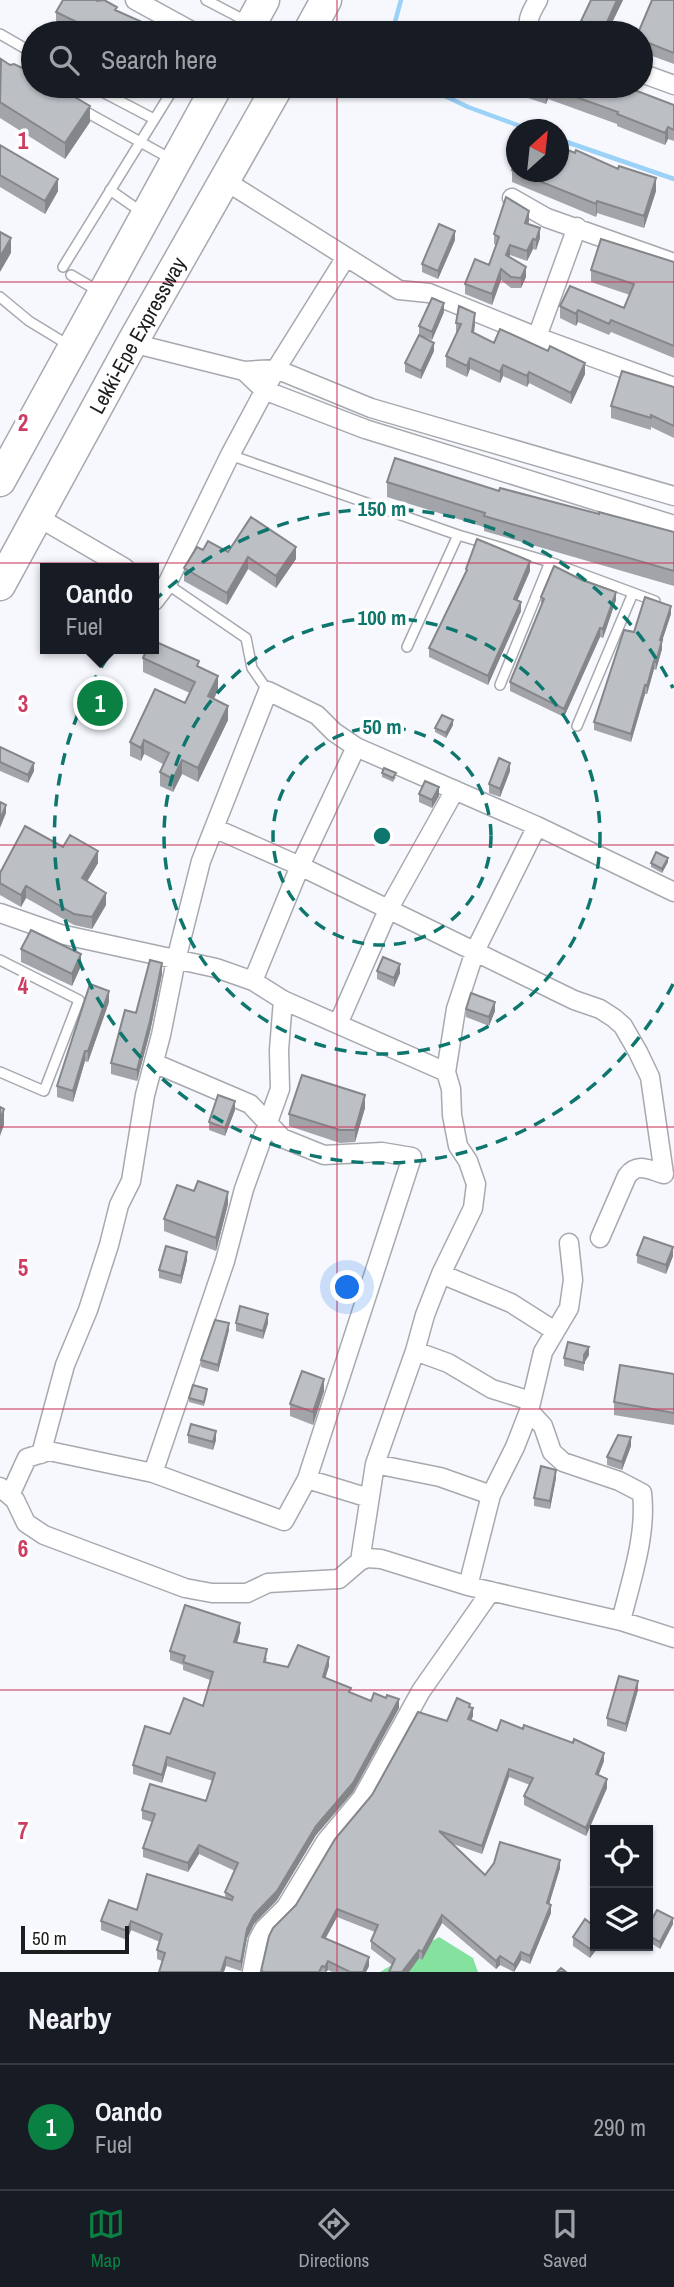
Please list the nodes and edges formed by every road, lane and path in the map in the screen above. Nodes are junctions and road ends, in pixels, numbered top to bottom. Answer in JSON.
{"nodes":[{"id":1,"x":135,"y":0,"type":"edge"},
{"id":2,"x":326,"y":0,"type":"edge"},
{"id":3,"x":538,"y":0,"type":"edge"},
{"id":4,"x":213,"y":2,"type":"edge"},
{"id":5,"x":254,"y":19,"type":"edge"},
{"id":6,"x":173,"y":21,"type":"edge"},
{"id":7,"x":315,"y":21,"type":"edge"},
{"id":8,"x":528,"y":21,"type":"edge"},
{"id":9,"x":0,"y":34,"type":"edge"},
{"id":10,"x":21,"y":46,"type":"edge"},
{"id":11,"x":653,"y":77,"type":"edge"},
{"id":12,"x":674,"y":85,"type":"edge"},
{"id":13,"x":113,"y":98,"type":"edge"},
{"id":14,"x":168,"y":98,"type":"edge"},
{"id":15,"x":211,"y":98,"type":"edge"},
{"id":16,"x":271,"y":98,"type":"edge"},
{"id":17,"x":73,"y":104,"type":"edge"},
{"id":18,"x":154,"y":120,"type":"junction"},
{"id":19,"x":140,"y":141,"type":"junction"},
{"id":20,"x":176,"y":161,"type":"junction"},
{"id":21,"x":224,"y":180,"type":"junction"},
{"id":22,"x":110,"y":190,"type":"junction"},
{"id":23,"x":512,"y":198,"type":"edge"},
{"id":24,"x":145,"y":215,"type":"junction"},
{"id":25,"x":577,"y":228,"type":"junction"},
{"id":26,"x":346,"y":257,"type":"junction"},
{"id":27,"x":674,"y":262,"type":"edge"},
{"id":28,"x":64,"y":267,"type":"dead end"},
{"id":29,"x":71,"y":275,"type":"dead end"},
{"id":30,"x":102,"y":293,"type":"junction"},
{"id":31,"x":0,"y":297,"type":"edge"},
{"id":32,"x":537,"y":337,"type":"junction"},
{"id":33,"x":132,"y":343,"type":"junction"},
{"id":34,"x":73,"y":348,"type":"junction"},
{"id":35,"x":276,"y":369,"type":"junction"},
{"id":36,"x":244,"y":372,"type":"junction"},
{"id":37,"x":674,"y":387,"type":"edge"},
{"id":38,"x":264,"y":390,"type":"junction"},
{"id":39,"x":230,"y":455,"type":"junction"},
{"id":40,"x":559,"y":463,"type":"junction"},
{"id":41,"x":0,"y":481,"type":"edge"},
{"id":42,"x":549,"y":486,"type":"junction"},
{"id":43,"x":674,"y":496,"type":"edge"},
{"id":44,"x":36,"y":516,"type":"junction"},
{"id":45,"x":674,"y":525,"type":"edge"},
{"id":46,"x":458,"y":536,"type":"junction"},
{"id":47,"x":550,"y":562,"type":"junction"},
{"id":48,"x":116,"y":563,"type":"edge"},
{"id":49,"x":0,"y":585,"type":"edge"},
{"id":50,"x":159,"y":590,"type":"edge"},
{"id":51,"x":633,"y":593,"type":"junction"},
{"id":52,"x":659,"y":602,"type":"edge"},
{"id":53,"x":407,"y":647,"type":"dead end"},
{"id":54,"x":500,"y":685,"type":"dead end"},
{"id":55,"x":268,"y":691,"type":"junction"},
{"id":56,"x":577,"y":726,"type":"dead end"},
{"id":57,"x":356,"y":747,"type":"junction"},
{"id":58,"x":455,"y":790,"type":"junction"},
{"id":59,"x":537,"y":826,"type":"junction"},
{"id":60,"x":214,"y":828,"type":"junction"},
{"id":61,"x":300,"y":866,"type":"junction"},
{"id":62,"x":674,"y":892,"type":"edge"},
{"id":63,"x":388,"y":910,"type":"junction"},
{"id":64,"x":0,"y":913,"type":"edge"},
{"id":65,"x":475,"y":951,"type":"junction"},
{"id":66,"x":176,"y":960,"type":"junction"},
{"id":67,"x":1,"y":962,"type":"edge"},
{"id":68,"x":253,"y":981,"type":"junction"},
{"id":69,"x":283,"y":999,"type":"junction"},
{"id":70,"x":338,"y":1024,"type":"junction"},
{"id":71,"x":154,"y":1063,"type":"junction"},
{"id":72,"x":0,"y":1072,"type":"edge"},
{"id":73,"x":446,"y":1072,"type":"junction"},
{"id":74,"x":267,"y":1124,"type":"junction"},
{"id":75,"x":669,"y":1173,"type":"edge"},
{"id":76,"x":600,"y":1238,"type":"dead end"},
{"id":77,"x":569,"y":1242,"type":"dead end"},
{"id":78,"x":441,"y":1275,"type":"junction"},
{"id":79,"x":555,"y":1331,"type":"junction"},
{"id":80,"x":415,"y":1351,"type":"junction"},
{"id":81,"x":530,"y":1406,"type":"junction"},
{"id":82,"x":41,"y":1454,"type":"junction"},
{"id":83,"x":375,"y":1464,"type":"junction"},
{"id":84,"x":153,"y":1473,"type":"junction"},
{"id":85,"x":307,"y":1479,"type":"junction"},
{"id":86,"x":5,"y":1491,"type":"edge"},
{"id":87,"x":491,"y":1495,"type":"junction"},
{"id":88,"x":369,"y":1498,"type":"junction"},
{"id":89,"x":360,"y":1561,"type":"junction"},
{"id":90,"x":468,"y":1586,"type":"junction"},
{"id":91,"x":491,"y":1591,"type":"junction"},
{"id":92,"x":621,"y":1621,"type":"junction"},
{"id":93,"x":674,"y":1638,"type":"edge"},
{"id":94,"x":252,"y":1972,"type":"edge"}],
"edges":[{"from":1,"to":6,"type":"street"},
{"from":2,"to":7,"type":"highway"},
{"from":3,"to":8,"type":"street"},
{"from":4,"to":5,"type":"lane"},
{"from":9,"to":10,"type":"lane"},
{"from":11,"to":12,"type":"street"},
{"from":13,"to":18,"type":"lane"},
{"from":14,"to":18,"type":"lane"},
{"from":15,"to":20,"type":"highway"},
{"from":16,"to":21,"type":"highway","name":"Lekki-Epe Expressway"},
{"from":17,"to":19,"type":"lane"},
{"from":18,"to":19,"type":"lane"},
{"from":19,"to":20,"type":"lane"},
{"from":19,"to":22,"type":"lane"},
{"from":20,"to":24,"type":"highway"},
{"from":21,"to":26,"type":"street"},
{"from":21,"to":33,"type":"highway","name":"Lekki-Epe Expressway"},
{"from":22,"to":24,"type":"lane"},
{"from":22,"to":28,"type":"lane"},
{"from":23,"to":25,"type":"street"},
{"from":24,"to":30,"type":"highway"},
{"from":25,"to":27,"type":"street"},
{"from":25,"to":32,"type":"street"},
{"from":26,"to":32,"type":"street"},
{"from":26,"to":35,"type":"street"},
{"from":29,"to":30,"type":"lane"},
{"from":30,"to":34,"type":"highway"},
{"from":31,"to":34,"type":"lane"},
{"from":32,"to":37,"type":"street"},
{"from":33,"to":36,"type":"street"},
{"from":33,"to":44,"type":"highway","name":"Lekki-Epe Expressway"},
{"from":34,"to":41,"type":"highway"},
{"from":35,"to":36,"type":"street"},
{"from":35,"to":38,"type":"street"},
{"from":35,"to":40,"type":"street"},
{"from":36,"to":38,"type":"street"},
{"from":38,"to":39,"type":"street"},
{"from":38,"to":42,"type":"street"},
{"from":39,"to":46,"type":"lane"},
{"from":39,"to":50,"type":"street"},
{"from":40,"to":42,"type":"street"},
{"from":40,"to":43,"type":"street"},
{"from":42,"to":45,"type":"street"},
{"from":44,"to":48,"type":"street"},
{"from":44,"to":49,"type":"highway","name":"Lekki-Epe Expressway"},
{"from":46,"to":47,"type":"lane"},
{"from":46,"to":53,"type":"lane"},
{"from":47,"to":51,"type":"lane"},
{"from":47,"to":54,"type":"lane"},
{"from":50,"to":55,"type":"lane"},
{"from":51,"to":52,"type":"lane"},
{"from":51,"to":56,"type":"lane"},
{"from":55,"to":57,"type":"street"},
{"from":55,"to":60,"type":"street"},
{"from":57,"to":58,"type":"street"},
{"from":57,"to":61,"type":"street"},
{"from":58,"to":59,"type":"street"},
{"from":58,"to":63,"type":"street"},
{"from":59,"to":62,"type":"street"},
{"from":59,"to":65,"type":"street"},
{"from":60,"to":61,"type":"street"},
{"from":60,"to":66,"type":"street"},
{"from":61,"to":63,"type":"street"},
{"from":61,"to":68,"type":"street"},
{"from":63,"to":65,"type":"street"},
{"from":63,"to":70,"type":"street"},
{"from":64,"to":66,"type":"street"},
{"from":65,"to":73,"type":"street"},
{"from":65,"to":75,"type":"street"},
{"from":66,"to":68,"type":"street"},
{"from":66,"to":71,"type":"street"},
{"from":67,"to":72,"type":"lane"},
{"from":68,"to":69,"type":"street"},
{"from":69,"to":70,"type":"street"},
{"from":69,"to":74,"type":"street"},
{"from":70,"to":73,"type":"street"},
{"from":71,"to":74,"type":"street"},
{"from":71,"to":82,"type":"street"},
{"from":73,"to":78,"type":"street"},
{"from":74,"to":84,"type":"street"},
{"from":74,"to":85,"type":"street"},
{"from":75,"to":76,"type":"street"},
{"from":77,"to":79,"type":"street"},
{"from":78,"to":79,"type":"street"},
{"from":78,"to":80,"type":"street"},
{"from":79,"to":81,"type":"street"},
{"from":80,"to":81,"type":"street"},
{"from":80,"to":83,"type":"street"},
{"from":81,"to":87,"type":"street"},
{"from":81,"to":92,"type":"street"},
{"from":82,"to":84,"type":"street"},
{"from":82,"to":86,"type":"street"},
{"from":83,"to":87,"type":"street"},
{"from":83,"to":88,"type":"street"},
{"from":84,"to":85,"type":"street"},
{"from":85,"to":88,"type":"street"},
{"from":86,"to":89,"type":"street"},
{"from":87,"to":90,"type":"street"},
{"from":88,"to":89,"type":"street"},
{"from":89,"to":90,"type":"street"},
{"from":90,"to":91,"type":"street"},
{"from":91,"to":92,"type":"street"},
{"from":91,"to":94,"type":"street"},
{"from":92,"to":93,"type":"street"}]}
